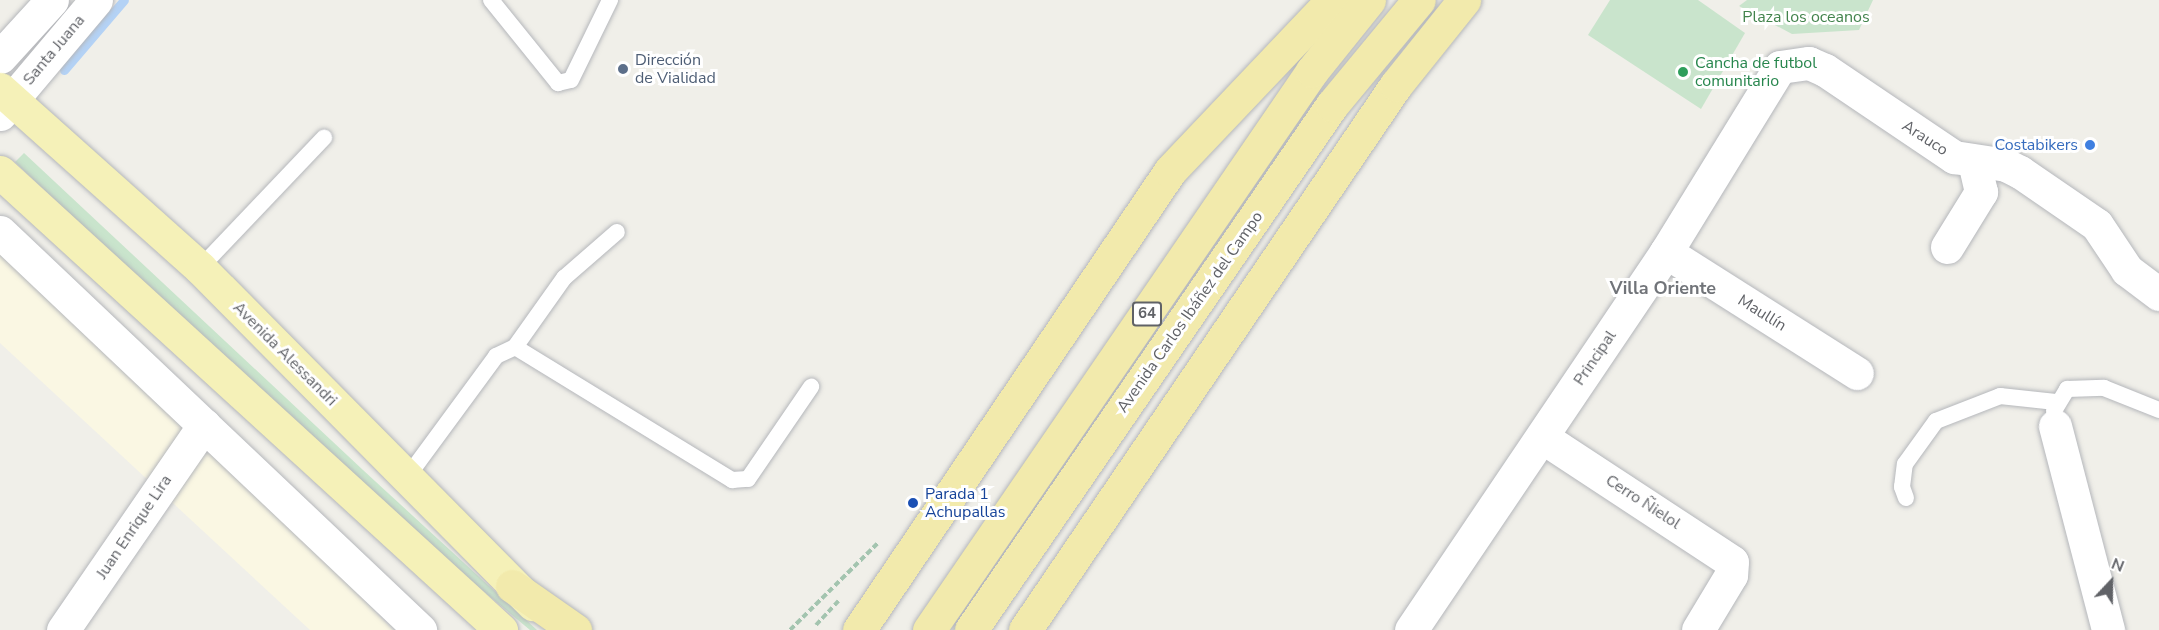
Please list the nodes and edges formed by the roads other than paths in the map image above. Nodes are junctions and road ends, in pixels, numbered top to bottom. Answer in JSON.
{"nodes":[{"id":1,"x":52,"y":0,"type":"edge"},
{"id":2,"x":65,"y":0,"type":"edge"},
{"id":3,"x":96,"y":0,"type":"edge"},
{"id":4,"x":491,"y":0,"type":"edge"},
{"id":5,"x":610,"y":0,"type":"edge"},
{"id":6,"x":1332,"y":0,"type":"edge"},
{"id":7,"x":1369,"y":0,"type":"edge"},
{"id":8,"x":1419,"y":0,"type":"edge"},
{"id":9,"x":1464,"y":0,"type":"edge"},
{"id":10,"x":0,"y":57,"type":"edge"},
{"id":11,"x":1770,"y":79,"type":"joint"},
{"id":12,"x":4,"y":101,"type":"edge"},
{"id":13,"x":324,"y":138,"type":"dead end"},
{"id":14,"x":1974,"y":161,"type":"junction"},
{"id":15,"x":0,"y":172,"type":"edge"},
{"id":16,"x":0,"y":232,"type":"edge"},
{"id":17,"x":617,"y":232,"type":"dead end"},
{"id":18,"x":1947,"y":247,"type":"dead end"},
{"id":19,"x":1666,"y":252,"type":"junction"},
{"id":20,"x":200,"y":268,"type":"junction"},
{"id":21,"x":2159,"y":294,"type":"edge"},
{"id":22,"x":515,"y":347,"type":"junction"},
{"id":23,"x":1857,"y":373,"type":"dead end"},
{"id":24,"x":811,"y":387,"type":"dead end"},
{"id":25,"x":2159,"y":410,"type":"edge"},
{"id":26,"x":2056,"y":414,"type":"junction"},
{"id":27,"x":204,"y":424,"type":"junction"},
{"id":28,"x":1542,"y":436,"type":"junction"},
{"id":29,"x":408,"y":476,"type":"junction"},
{"id":30,"x":1906,"y":498,"type":"dead end"},
{"id":31,"x":895,"y":548,"type":"junction"},
{"id":32,"x":512,"y":586,"type":"junction"},
{"id":33,"x":828,"y":627,"type":"edge"},
{"id":34,"x":1415,"y":629,"type":"edge"},
{"id":35,"x":63,"y":630,"type":"edge"},
{"id":36,"x":420,"y":630,"type":"edge"},
{"id":37,"x":501,"y":630,"type":"edge"},
{"id":38,"x":560,"y":630,"type":"edge"},
{"id":39,"x":575,"y":630,"type":"edge"},
{"id":40,"x":859,"y":630,"type":"edge"},
{"id":41,"x":929,"y":630,"type":"edge"},
{"id":42,"x":971,"y":630,"type":"edge"},
{"id":43,"x":1025,"y":630,"type":"edge"},
{"id":44,"x":1698,"y":630,"type":"edge"},
{"id":45,"x":2108,"y":630,"type":"edge"}],
"edges":[{"from":1,"to":2,"type":"lane"},
{"from":1,"to":10,"type":"street","name":"Santa Juana"},
{"from":3,"to":12,"type":"street","name":"Santa Juana"},
{"from":4,"to":5,"type":"lane"},
{"from":6,"to":31,"type":"highway"},
{"from":7,"to":41,"type":"highway","name":"Avenida Carlos Ibáñez del Campo","number":"64"},
{"from":8,"to":42,"type":"highway","name":"Avenida Carlos Ibáñez del Campo","number":"64"},
{"from":9,"to":43,"type":"highway"},
{"from":11,"to":14,"type":"street","name":"Arauco"},
{"from":11,"to":19,"type":"street","name":"Principal"},
{"from":12,"to":20,"type":"main road","name":"Avenida Alessandri"},
{"from":13,"to":20,"type":"lane"},
{"from":14,"to":18,"type":"street"},
{"from":14,"to":21,"type":"street","name":"Arauco"},
{"from":15,"to":37,"type":"main road"},
{"from":16,"to":27,"type":"street"},
{"from":17,"to":22,"type":"lane"},
{"from":19,"to":23,"type":"street","name":"Maullín"},
{"from":19,"to":28,"type":"street","name":"Principal"},
{"from":20,"to":29,"type":"main road","name":"Avenida Alessandri"},
{"from":22,"to":24,"type":"lane"},
{"from":22,"to":29,"type":"lane"},
{"from":25,"to":26,"type":"lane"},
{"from":26,"to":30,"type":"lane"},
{"from":26,"to":45,"type":"street"},
{"from":27,"to":35,"type":"street","name":"Juan Enrique Lira"},
{"from":27,"to":36,"type":"street"},
{"from":28,"to":34,"type":"street","name":"Principal"},
{"from":28,"to":44,"type":"street","name":"Cerro Ñielol"},
{"from":29,"to":32,"type":"main road","name":"Avenida Alessandri"},
{"from":31,"to":33,"type":"highway"},
{"from":31,"to":40,"type":"highway"},
{"from":32,"to":38,"type":"main road","name":"Avenida Alessandri"},
{"from":32,"to":39,"type":"highway"}]}
